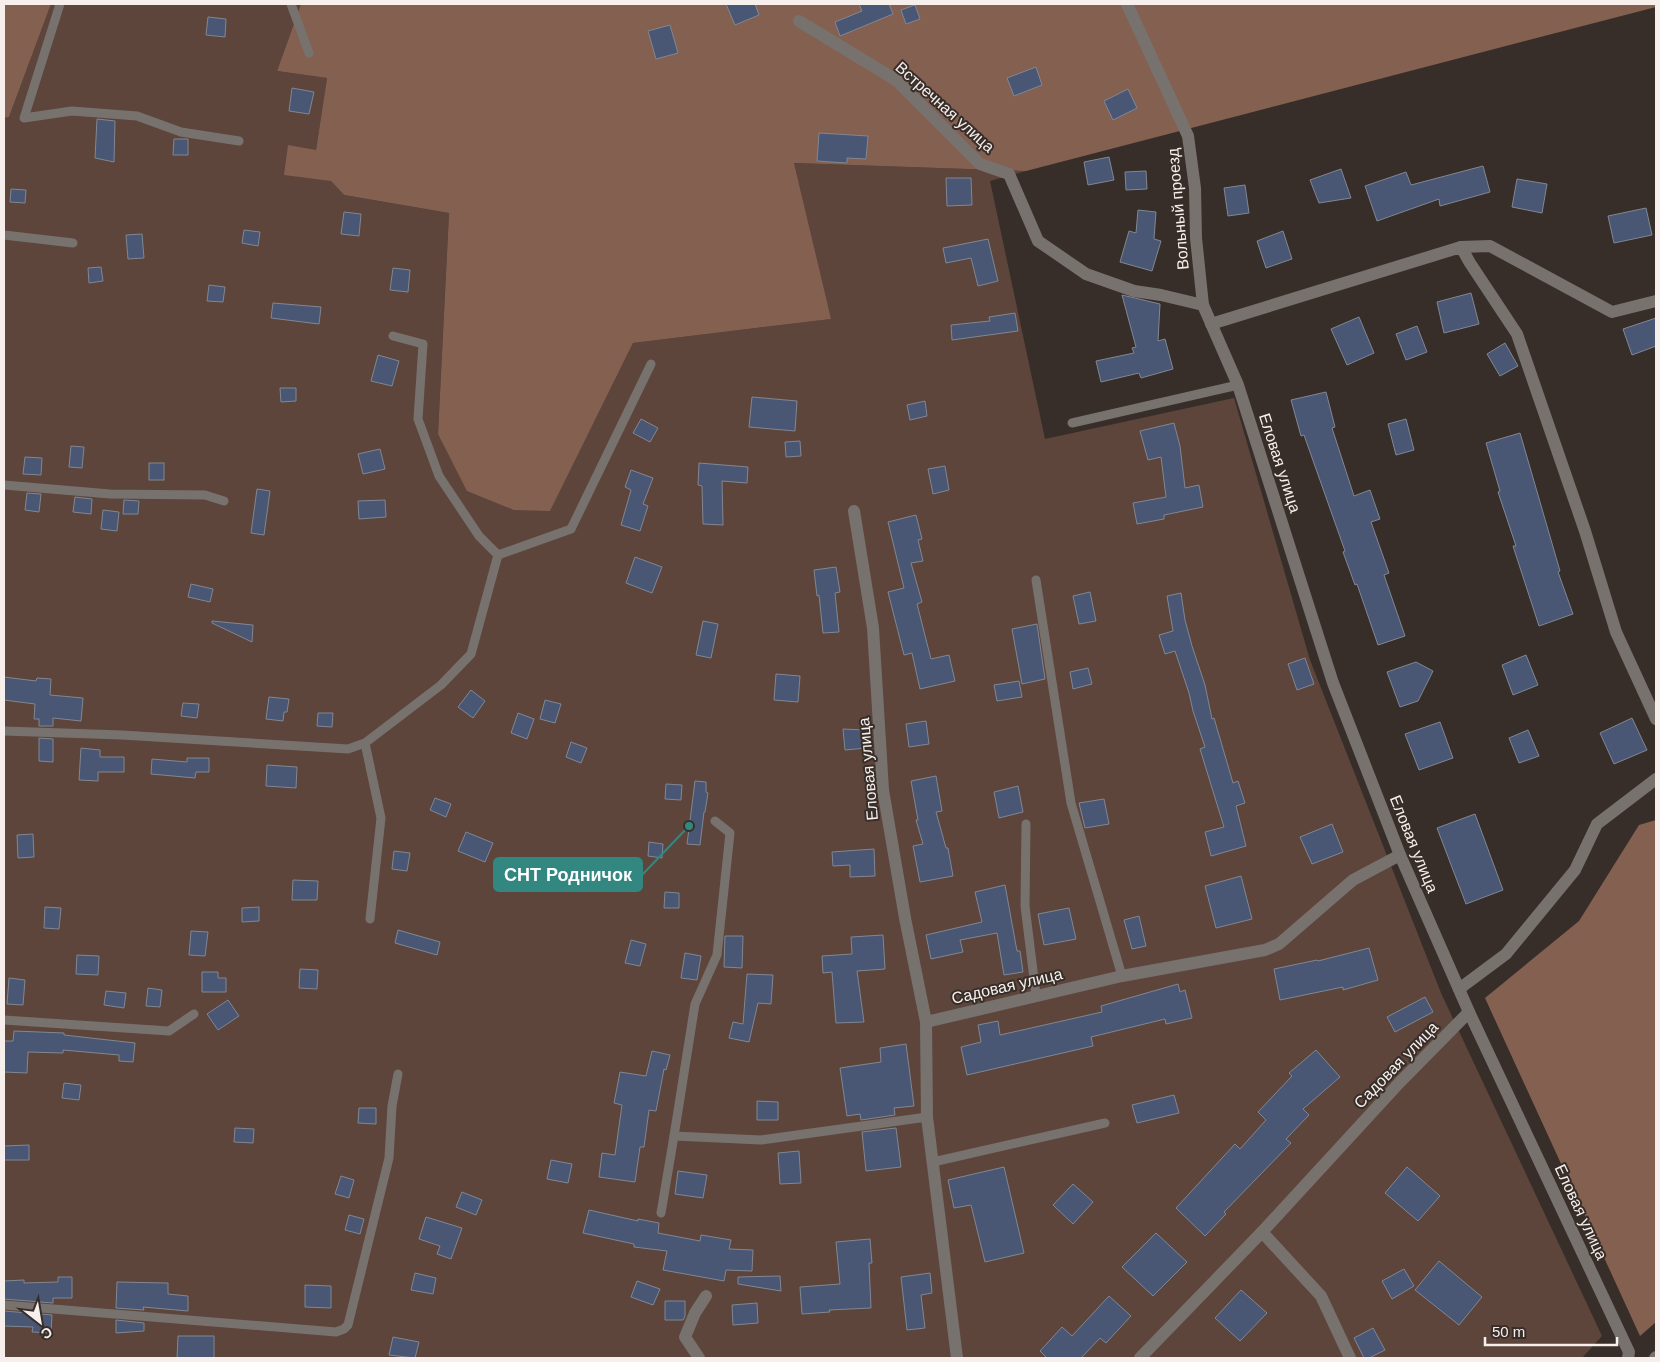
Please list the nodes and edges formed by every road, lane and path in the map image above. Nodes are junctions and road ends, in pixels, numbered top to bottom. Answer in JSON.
{"nodes":[{"id":1,"x":60,"y":4,"type":"edge"},
{"id":2,"x":291,"y":4,"type":"edge"},
{"id":3,"x":1127,"y":4,"type":"edge"},
{"id":4,"x":799,"y":21,"type":"dead end"},
{"id":5,"x":310,"y":53,"type":"dead end"},
{"id":6,"x":239,"y":141,"type":"dead end"},
{"id":7,"x":4,"y":235,"type":"edge"},
{"id":8,"x":73,"y":244,"type":"dead end"},
{"id":9,"x":1461,"y":247,"type":"junction"},
{"id":10,"x":1656,"y":301,"type":"edge"},
{"id":11,"x":1203,"y":306,"type":"junction"},
{"id":12,"x":1211,"y":324,"type":"junction"},
{"id":13,"x":393,"y":336,"type":"dead end"},
{"id":14,"x":651,"y":364,"type":"dead end"},
{"id":15,"x":1238,"y":385,"type":"junction"},
{"id":16,"x":1072,"y":422,"type":"dead end"},
{"id":17,"x":4,"y":485,"type":"edge"},
{"id":18,"x":224,"y":501,"type":"dead end"},
{"id":19,"x":854,"y":511,"type":"dead end"},
{"id":20,"x":498,"y":555,"type":"junction"},
{"id":21,"x":1036,"y":580,"type":"dead end"},
{"id":22,"x":1656,"y":719,"type":"edge"},
{"id":23,"x":4,"y":731,"type":"edge"},
{"id":24,"x":365,"y":743,"type":"junction"},
{"id":25,"x":1656,"y":779,"type":"edge"},
{"id":26,"x":715,"y":821,"type":"dead end"},
{"id":27,"x":1026,"y":824,"type":"dead end"},
{"id":28,"x":1400,"y":855,"type":"junction"},
{"id":29,"x":370,"y":919,"type":"dead end"},
{"id":30,"x":1122,"y":976,"type":"junction"},
{"id":31,"x":1459,"y":990,"type":"junction"},
{"id":32,"x":1036,"y":995,"type":"junction"},
{"id":33,"x":1469,"y":1012,"type":"junction"},
{"id":34,"x":194,"y":1014,"type":"dead end"},
{"id":35,"x":4,"y":1020,"type":"edge"},
{"id":36,"x":926,"y":1022,"type":"junction"},
{"id":37,"x":398,"y":1074,"type":"dead end"},
{"id":38,"x":927,"y":1117,"type":"junction"},
{"id":39,"x":1105,"y":1123,"type":"dead end"},
{"id":40,"x":674,"y":1136,"type":"junction"},
{"id":41,"x":933,"y":1162,"type":"junction"},
{"id":42,"x":661,"y":1213,"type":"dead end"},
{"id":43,"x":1262,"y":1232,"type":"junction"},
{"id":44,"x":706,"y":1296,"type":"dead end"},
{"id":45,"x":4,"y":1305,"type":"edge"},
{"id":46,"x":700,"y":1358,"type":"edge"},
{"id":47,"x":957,"y":1358,"type":"edge"},
{"id":48,"x":1140,"y":1358,"type":"edge"},
{"id":49,"x":1350,"y":1358,"type":"edge"},
{"id":50,"x":1628,"y":1358,"type":"edge"}],
"edges":[{"from":1,"to":6,"type":"lane"},
{"from":2,"to":5,"type":"lane"},
{"from":3,"to":11,"type":"street","name":"Вольный проезд"},
{"from":4,"to":11,"type":"street","name":"Встречная улица"},
{"from":7,"to":8,"type":"lane"},
{"from":9,"to":10,"type":"street"},
{"from":9,"to":12,"type":"street"},
{"from":9,"to":22,"type":"street"},
{"from":11,"to":12,"type":"street","name":"Еловая улица"},
{"from":12,"to":15,"type":"street","name":"Еловая улица"},
{"from":13,"to":20,"type":"lane"},
{"from":14,"to":20,"type":"lane"},
{"from":15,"to":16,"type":"lane"},
{"from":15,"to":28,"type":"street","name":"Еловая улица"},
{"from":17,"to":18,"type":"lane"},
{"from":19,"to":36,"type":"street","name":"Еловая улица"},
{"from":20,"to":24,"type":"lane"},
{"from":21,"to":30,"type":"lane"},
{"from":23,"to":24,"type":"lane"},
{"from":24,"to":29,"type":"lane"},
{"from":25,"to":31,"type":"street"},
{"from":26,"to":40,"type":"lane"},
{"from":27,"to":32,"type":"lane"},
{"from":28,"to":30,"type":"street","name":"Садовая улица"},
{"from":28,"to":31,"type":"street","name":"Еловая улица"},
{"from":30,"to":32,"type":"street","name":"Садовая улица"},
{"from":31,"to":33,"type":"street","name":"Еловая улица"},
{"from":32,"to":36,"type":"street","name":"Садовая улица"},
{"from":33,"to":43,"type":"street","name":"Садовая улица"},
{"from":33,"to":50,"type":"street","name":"Еловая улица"},
{"from":34,"to":35,"type":"lane"},
{"from":36,"to":38,"type":"street"},
{"from":37,"to":45,"type":"lane"},
{"from":38,"to":40,"type":"lane"},
{"from":38,"to":41,"type":"street"},
{"from":39,"to":41,"type":"lane"},
{"from":40,"to":42,"type":"lane"},
{"from":41,"to":47,"type":"street"},
{"from":43,"to":48,"type":"street","name":"Садовая улица"},
{"from":43,"to":49,"type":"street"},
{"from":44,"to":46,"type":"street"}]}
